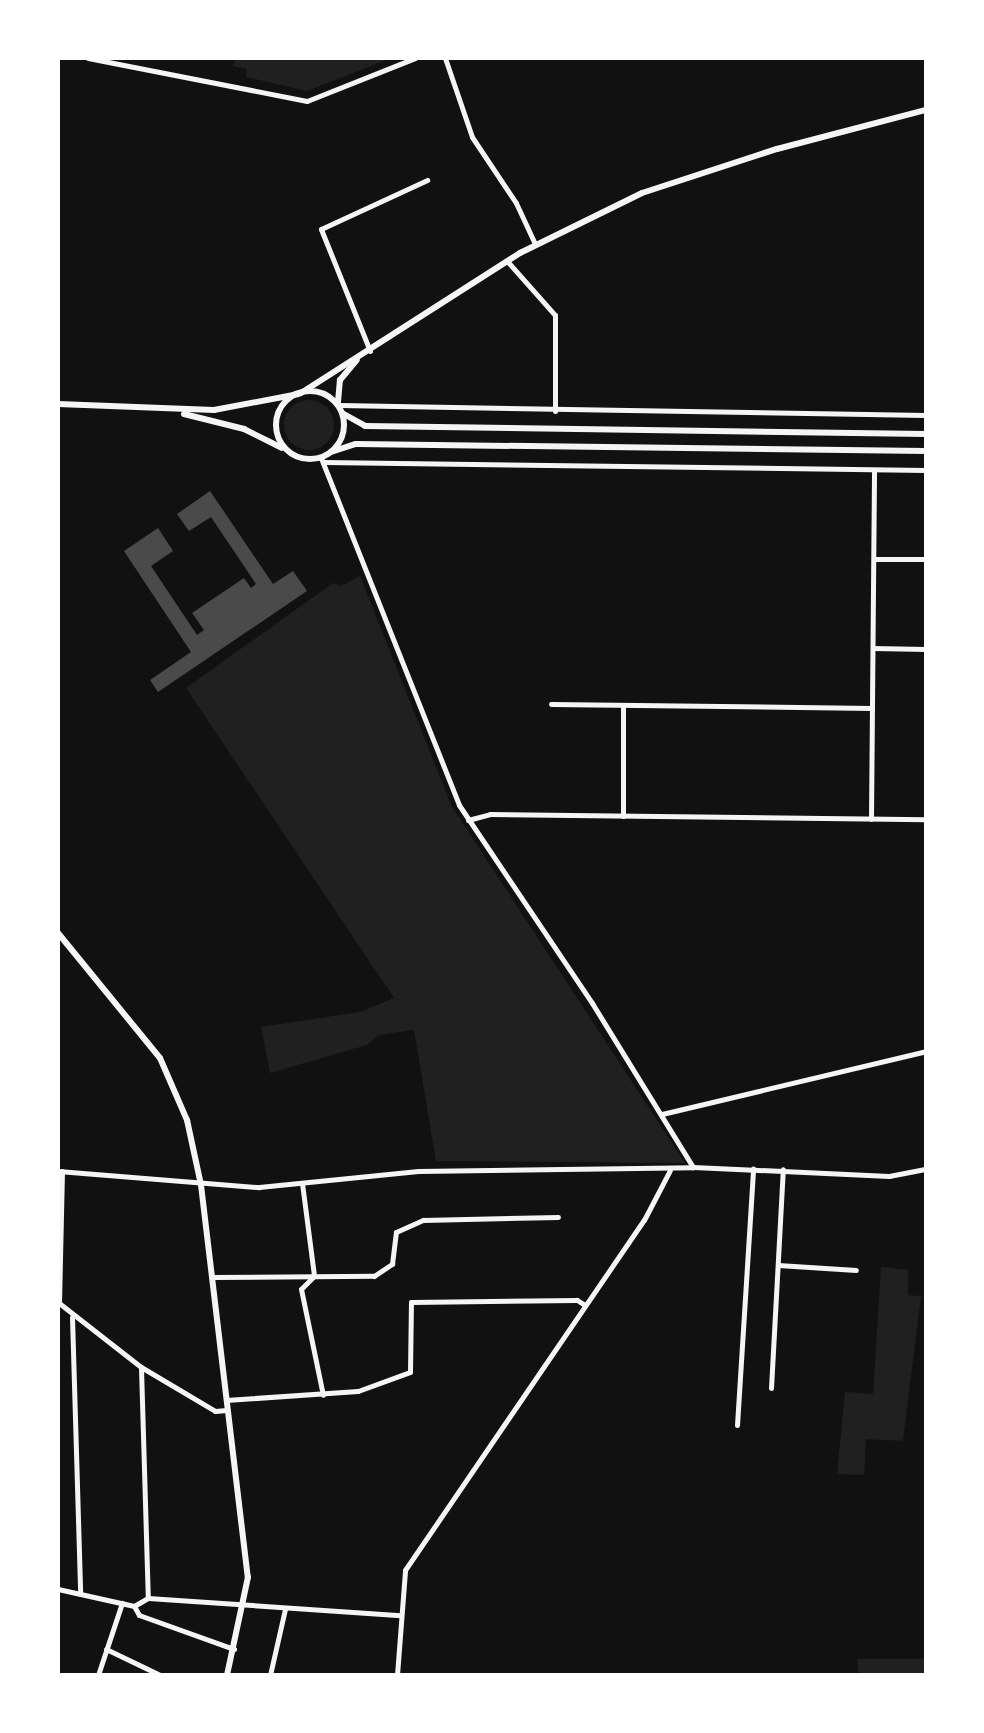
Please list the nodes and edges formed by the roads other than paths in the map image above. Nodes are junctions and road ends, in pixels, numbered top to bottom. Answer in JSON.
{"nodes":[{"id":1,"x":88,"y":58,"type":"edge"},
{"id":2,"x":415,"y":58,"type":"edge"},
{"id":3,"x":445,"y":58,"type":"edge"},
{"id":4,"x":926,"y":110,"type":"edge"},
{"id":5,"x":427,"y":180,"type":"dead end"},
{"id":6,"x":535,"y":244,"type":"junction"},
{"id":7,"x":507,"y":261,"type":"junction"},
{"id":8,"x":368,"y":352,"type":"junction"},
{"id":9,"x":300,"y":393,"type":"junction"},
{"id":10,"x":58,"y":404,"type":"edge"},
{"id":11,"x":340,"y":409,"type":"junction"},
{"id":12,"x":173,"y":411,"type":"junction"},
{"id":13,"x":555,"y":411,"type":"junction"},
{"id":14,"x":926,"y":415,"type":"edge"},
{"id":15,"x":926,"y":434,"type":"edge"},
{"id":16,"x":287,"y":451,"type":"junction"},
{"id":17,"x":926,"y":451,"type":"edge"},
{"id":18,"x":331,"y":452,"type":"junction"},
{"id":19,"x":323,"y":460,"type":"junction"},
{"id":20,"x":874,"y":470,"type":"junction"},
{"id":21,"x":926,"y":470,"type":"edge"},
{"id":22,"x":874,"y":559,"type":"junction"},
{"id":23,"x":926,"y":559,"type":"edge"},
{"id":24,"x":873,"y":648,"type":"junction"},
{"id":25,"x":926,"y":649,"type":"edge"},
{"id":26,"x":551,"y":704,"type":"dead end"},
{"id":27,"x":623,"y":706,"type":"junction"},
{"id":28,"x":872,"y":708,"type":"junction"},
{"id":29,"x":623,"y":816,"type":"junction"},
{"id":30,"x":871,"y":819,"type":"junction"},
{"id":31,"x":926,"y":819,"type":"edge"},
{"id":32,"x":468,"y":820,"type":"junction"},
{"id":33,"x":58,"y":933,"type":"edge"},
{"id":34,"x":926,"y":1051,"type":"edge"},
{"id":35,"x":662,"y":1114,"type":"junction"},
{"id":36,"x":693,"y":1167,"type":"junction"},
{"id":37,"x":753,"y":1168,"type":"junction"},
{"id":38,"x":783,"y":1169,"type":"junction"},
{"id":39,"x":926,"y":1169,"type":"edge"},
{"id":40,"x":670,"y":1170,"type":"junction"},
{"id":41,"x":60,"y":1171,"type":"edge"},
{"id":42,"x":302,"y":1183,"type":"junction"},
{"id":43,"x":201,"y":1185,"type":"junction"},
{"id":44,"x":558,"y":1217,"type":"dead end"},
{"id":45,"x":778,"y":1265,"type":"junction"},
{"id":46,"x":856,"y":1270,"type":"dead end"},
{"id":47,"x":314,"y":1276,"type":"junction"},
{"id":48,"x":211,"y":1277,"type":"junction"},
{"id":49,"x":585,"y":1305,"type":"junction"},
{"id":50,"x":66,"y":1310,"type":"junction"},
{"id":51,"x":58,"y":1313,"type":"edge"},
{"id":52,"x":72,"y":1316,"type":"junction"},
{"id":53,"x":141,"y":1367,"type":"junction"},
{"id":54,"x":771,"y":1388,"type":"dead end"},
{"id":55,"x":323,"y":1395,"type":"junction"},
{"id":56,"x":226,"y":1400,"type":"junction"},
{"id":57,"x":227,"y":1410,"type":"junction"},
{"id":58,"x":737,"y":1425,"type":"dead end"},
{"id":59,"x":58,"y":1589,"type":"edge"},
{"id":60,"x":80,"y":1594,"type":"junction"},
{"id":61,"x":148,"y":1598,"type":"junction"},
{"id":62,"x":122,"y":1603,"type":"junction"},
{"id":63,"x":245,"y":1603,"type":"junction"},
{"id":64,"x":134,"y":1606,"type":"junction"},
{"id":65,"x":285,"y":1609,"type":"junction"},
{"id":66,"x":400,"y":1615,"type":"junction"},
{"id":67,"x":106,"y":1649,"type":"junction"},
{"id":68,"x":234,"y":1649,"type":"junction"},
{"id":69,"x":271,"y":1674,"type":"edge"},
{"id":70,"x":98,"y":1675,"type":"edge"},
{"id":71,"x":160,"y":1675,"type":"edge"},
{"id":72,"x":227,"y":1675,"type":"edge"},
{"id":73,"x":397,"y":1675,"type":"edge"}],
"edges":[{"from":1,"to":2,"type":"street"},
{"from":3,"to":6,"type":"street"},
{"from":4,"to":6,"type":"street"},
{"from":5,"to":8,"type":"street"},
{"from":6,"to":7,"type":"street"},
{"from":7,"to":8,"type":"street"},
{"from":7,"to":13,"type":"street"},
{"from":8,"to":9,"type":"street"},
{"from":8,"to":11,"type":"street"},
{"from":9,"to":11,"type":"street"},
{"from":9,"to":12,"type":"street"},
{"from":9,"to":16,"type":"street"},
{"from":10,"to":12,"type":"street"},
{"from":11,"to":13,"type":"street"},
{"from":11,"to":15,"type":"street"},
{"from":11,"to":18,"type":"street"},
{"from":12,"to":16,"type":"street"},
{"from":13,"to":14,"type":"street"},
{"from":16,"to":19,"type":"street"},
{"from":17,"to":18,"type":"street"},
{"from":18,"to":19,"type":"street"},
{"from":19,"to":20,"type":"street"},
{"from":19,"to":32,"type":"street"},
{"from":20,"to":21,"type":"street"},
{"from":20,"to":22,"type":"street"},
{"from":22,"to":23,"type":"street"},
{"from":22,"to":24,"type":"street"},
{"from":24,"to":25,"type":"street"},
{"from":24,"to":28,"type":"street"},
{"from":26,"to":27,"type":"street"},
{"from":27,"to":28,"type":"street"},
{"from":27,"to":29,"type":"street"},
{"from":28,"to":30,"type":"street"},
{"from":29,"to":30,"type":"street"},
{"from":29,"to":32,"type":"street"},
{"from":30,"to":31,"type":"street"},
{"from":32,"to":35,"type":"street"},
{"from":33,"to":43,"type":"street"},
{"from":34,"to":35,"type":"street"},
{"from":35,"to":36,"type":"street"},
{"from":36,"to":37,"type":"street"},
{"from":36,"to":40,"type":"street"},
{"from":37,"to":38,"type":"street"},
{"from":37,"to":58,"type":"street"},
{"from":38,"to":39,"type":"street"},
{"from":38,"to":45,"type":"street"},
{"from":40,"to":42,"type":"street"},
{"from":40,"to":49,"type":"street"},
{"from":41,"to":43,"type":"street"},
{"from":41,"to":50,"type":"street"},
{"from":42,"to":43,"type":"street"},
{"from":42,"to":47,"type":"street"},
{"from":43,"to":48,"type":"street"},
{"from":44,"to":47,"type":"street"},
{"from":45,"to":46,"type":"street"},
{"from":45,"to":54,"type":"street"},
{"from":47,"to":48,"type":"street"},
{"from":47,"to":55,"type":"street"},
{"from":48,"to":56,"type":"street"},
{"from":49,"to":55,"type":"street"},
{"from":49,"to":66,"type":"street"},
{"from":50,"to":51,"type":"street"},
{"from":50,"to":52,"type":"street"},
{"from":52,"to":53,"type":"street"},
{"from":52,"to":60,"type":"street"},
{"from":53,"to":57,"type":"street"},
{"from":53,"to":61,"type":"street"},
{"from":55,"to":56,"type":"street"},
{"from":56,"to":57,"type":"street"},
{"from":57,"to":63,"type":"street"},
{"from":59,"to":60,"type":"street"},
{"from":60,"to":62,"type":"street"},
{"from":61,"to":63,"type":"street"},
{"from":61,"to":64,"type":"street"},
{"from":62,"to":64,"type":"street"},
{"from":62,"to":67,"type":"street"},
{"from":63,"to":65,"type":"street"},
{"from":63,"to":68,"type":"street"},
{"from":64,"to":68,"type":"street"},
{"from":65,"to":66,"type":"street"},
{"from":65,"to":69,"type":"street"},
{"from":66,"to":73,"type":"street"},
{"from":67,"to":70,"type":"street"},
{"from":67,"to":71,"type":"street"},
{"from":68,"to":72,"type":"street"}]}
